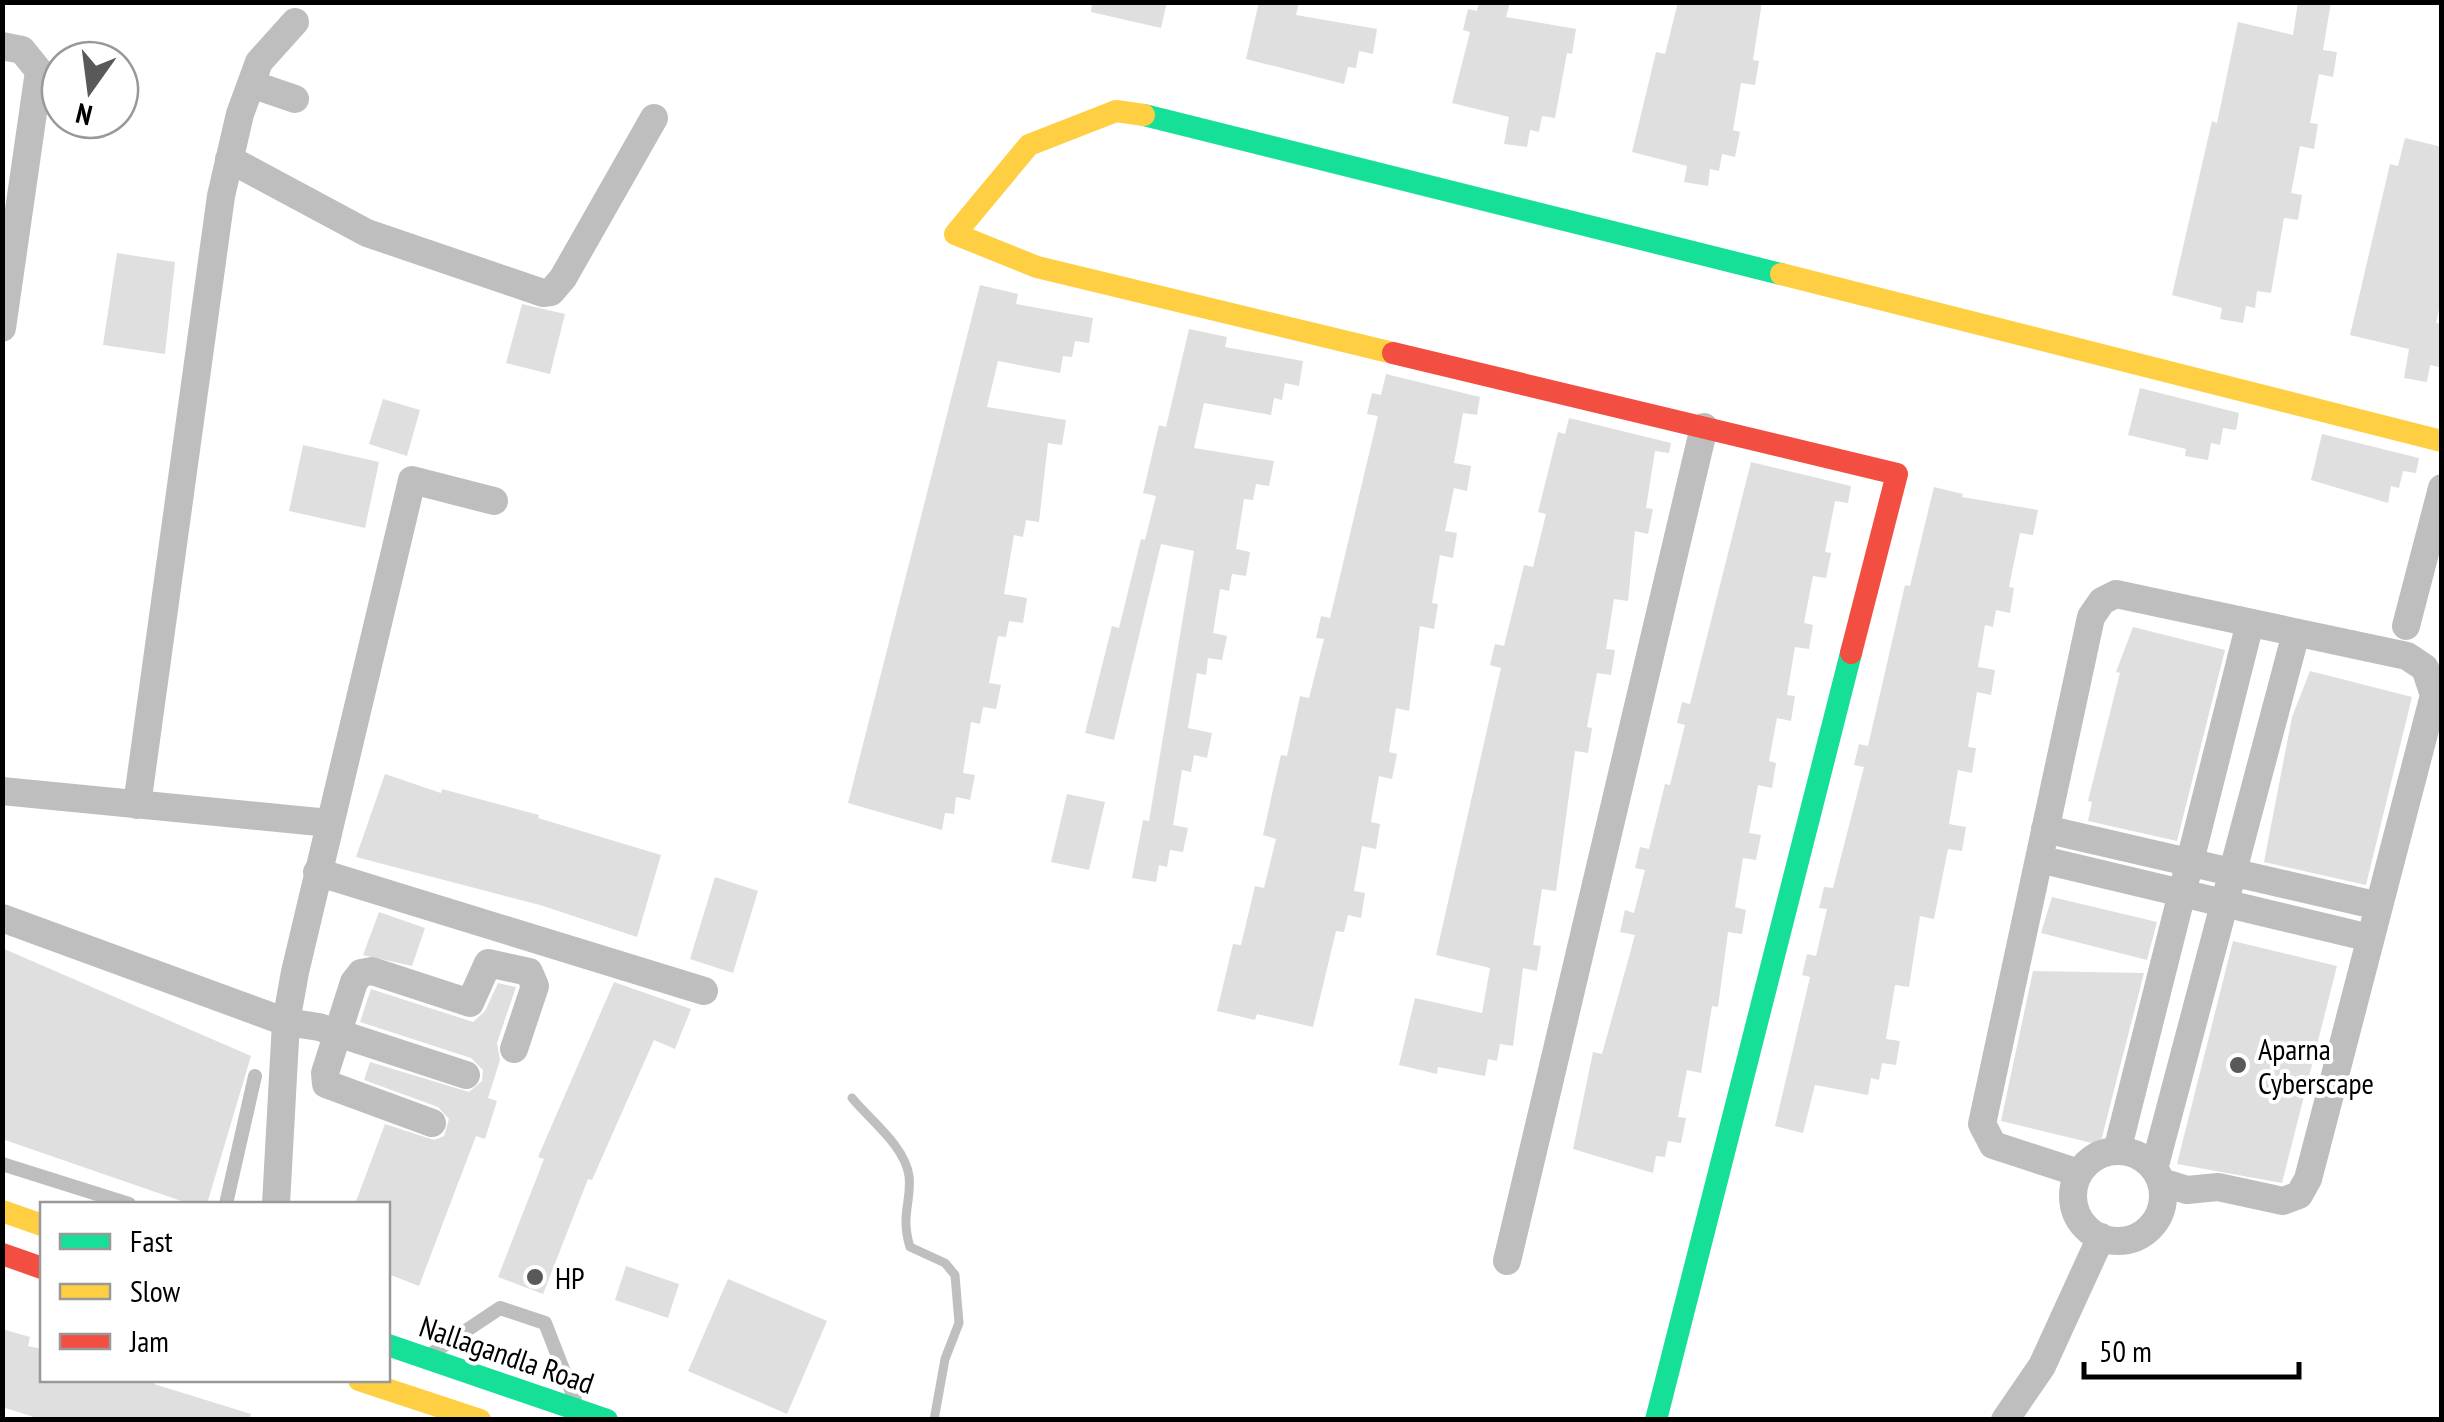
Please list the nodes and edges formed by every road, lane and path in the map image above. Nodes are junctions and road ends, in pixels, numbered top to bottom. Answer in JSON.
{"nodes":[{"id":1,"x":295,"y":22,"type":"dead end"},
{"id":2,"x":2,"y":46,"type":"edge"},
{"id":3,"x":251,"y":84,"type":"junction"},
{"id":4,"x":295,"y":99,"type":"dead end"},
{"id":5,"x":654,"y":118,"type":"dead end"},
{"id":6,"x":229,"y":159,"type":"junction"},
{"id":7,"x":2,"y":328,"type":"edge"},
{"id":8,"x":1704,"y":427,"type":"junction"},
{"id":9,"x":2442,"y":441,"type":"edge"},
{"id":10,"x":2442,"y":488,"type":"edge"},
{"id":11,"x":494,"y":501,"type":"dead end"},
{"id":12,"x":2250,"y":623,"type":"junction"},
{"id":13,"x":2406,"y":626,"type":"dead end"},
{"id":14,"x":2296,"y":632,"type":"junction"},
{"id":15,"x":2,"y":791,"type":"edge"},
{"id":16,"x":137,"y":804,"type":"junction"},
{"id":17,"x":328,"y":823,"type":"junction"},
{"id":18,"x":2045,"y":829,"type":"junction"},
{"id":19,"x":2039,"y":859,"type":"junction"},
{"id":20,"x":2192,"y":860,"type":"junction"},
{"id":21,"x":2235,"y":871,"type":"junction"},
{"id":22,"x":318,"y":872,"type":"junction"},
{"id":23,"x":2181,"y":896,"type":"junction"},
{"id":24,"x":2226,"y":906,"type":"junction"},
{"id":25,"x":2379,"y":906,"type":"junction"},
{"id":26,"x":2,"y":918,"type":"edge"},
{"id":27,"x":2370,"y":938,"type":"junction"},
{"id":28,"x":704,"y":992,"type":"dead end"},
{"id":29,"x":286,"y":1022,"type":"junction"},
{"id":30,"x":338,"y":1034,"type":"junction"},
{"id":31,"x":514,"y":1049,"type":"dead end"},
{"id":32,"x":466,"y":1075,"type":"dead end"},
{"id":33,"x":255,"y":1076,"type":"dead end"},
{"id":34,"x":432,"y":1123,"type":"dead end"},
{"id":35,"x":2116,"y":1151,"type":"junction"},
{"id":36,"x":2,"y":1164,"type":"edge"},
{"id":37,"x":2079,"y":1173,"type":"junction"},
{"id":38,"x":2158,"y":1176,"type":"junction"},
{"id":39,"x":123,"y":1202,"type":"edge"},
{"id":40,"x":226,"y":1202,"type":"edge"},
{"id":41,"x":276,"y":1202,"type":"edge"},
{"id":42,"x":2,"y":1211,"type":"edge"},
{"id":43,"x":40,"y":1224,"type":"edge"},
{"id":44,"x":2101,"y":1238,"type":"junction"},
{"id":45,"x":2,"y":1254,"type":"edge"},
{"id":46,"x":1507,"y":1261,"type":"dead end"},
{"id":47,"x":40,"y":1267,"type":"edge"},
{"id":48,"x":390,"y":1347,"type":"edge"},
{"id":49,"x":426,"y":1358,"type":"junction"},
{"id":50,"x":365,"y":1382,"type":"edge"},
{"id":51,"x":579,"y":1410,"type":"junction"},
{"id":52,"x":480,"y":1420,"type":"edge"},
{"id":53,"x":607,"y":1420,"type":"edge"},
{"id":54,"x":1656,"y":1420,"type":"edge"},
{"id":55,"x":2005,"y":1420,"type":"edge"}],
"edges":[{"from":1,"to":3,"type":"street"},
{"from":2,"to":7,"type":"street"},
{"from":3,"to":4,"type":"street"},
{"from":3,"to":6,"type":"street"},
{"from":5,"to":6,"type":"street"},
{"from":6,"to":16,"type":"street"},
{"from":8,"to":9,"type":"street"},
{"from":8,"to":46,"type":"street"},
{"from":8,"to":54,"type":"street"},
{"from":10,"to":13,"type":"street"},
{"from":11,"to":17,"type":"street"},
{"from":12,"to":14,"type":"street"},
{"from":12,"to":18,"type":"street"},
{"from":12,"to":20,"type":"street"},
{"from":14,"to":21,"type":"street"},
{"from":14,"to":25,"type":"street"},
{"from":15,"to":16,"type":"street"},
{"from":16,"to":17,"type":"street"},
{"from":17,"to":22,"type":"street"},
{"from":18,"to":19,"type":"street"},
{"from":18,"to":20,"type":"street"},
{"from":19,"to":23,"type":"street"},
{"from":19,"to":37,"type":"street"},
{"from":20,"to":21,"type":"street"},
{"from":20,"to":23,"type":"street"},
{"from":21,"to":24,"type":"street"},
{"from":21,"to":25,"type":"street"},
{"from":22,"to":28,"type":"street"},
{"from":22,"to":29,"type":"street"},
{"from":23,"to":24,"type":"street"},
{"from":23,"to":35,"type":"street"},
{"from":24,"to":27,"type":"street"},
{"from":24,"to":38,"type":"street"},
{"from":25,"to":27,"type":"street"},
{"from":26,"to":29,"type":"street"},
{"from":27,"to":38,"type":"street"},
{"from":29,"to":30,"type":"street"},
{"from":29,"to":41,"type":"street"},
{"from":30,"to":31,"type":"street"},
{"from":30,"to":32,"type":"street"},
{"from":30,"to":34,"type":"street"},
{"from":33,"to":40,"type":"lane"},
{"from":35,"to":37,"type":"street"},
{"from":35,"to":38,"type":"street"},
{"from":36,"to":39,"type":"lane"},
{"from":37,"to":44,"type":"street"},
{"from":38,"to":44,"type":"street"},
{"from":42,"to":43,"type":"street"},
{"from":44,"to":55,"type":"street"},
{"from":45,"to":47,"type":"street"},
{"from":48,"to":49,"type":"street","name":"Nallagandla Road"},
{"from":49,"to":51,"type":"street","name":"Nallagandla Road"},
{"from":49,"to":51,"type":"lane"},
{"from":50,"to":52,"type":"street"},
{"from":51,"to":53,"type":"street","name":"Nallagandla Road"}]}
